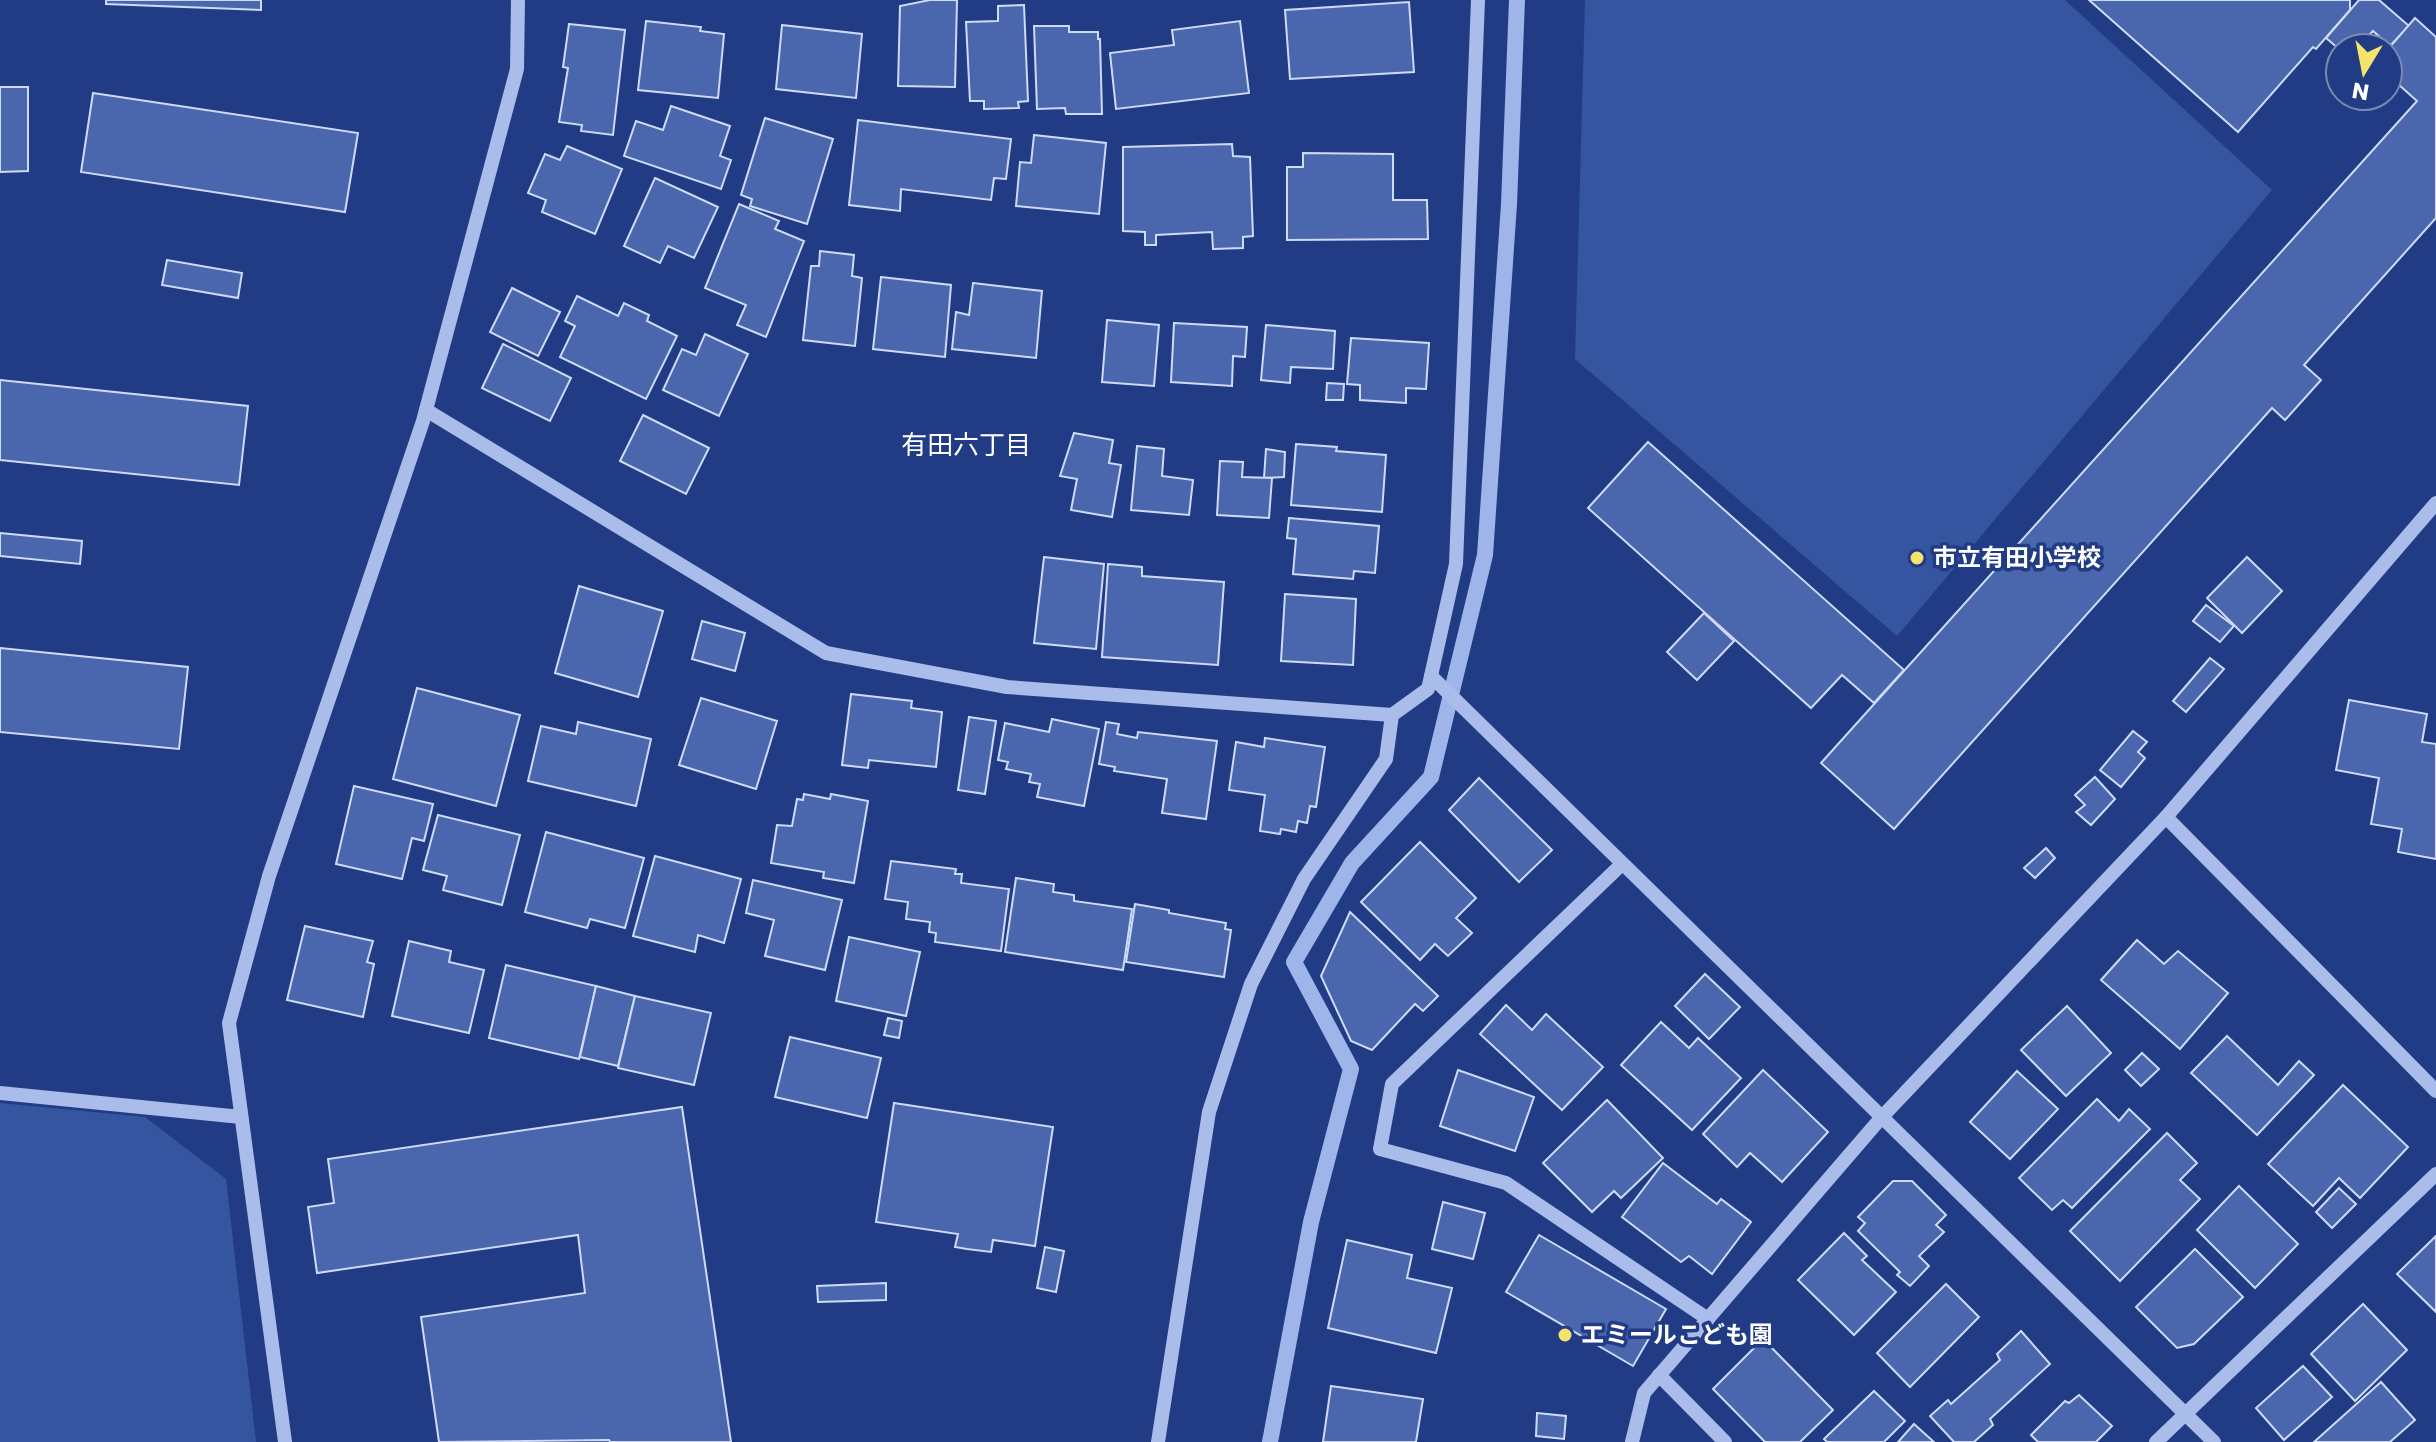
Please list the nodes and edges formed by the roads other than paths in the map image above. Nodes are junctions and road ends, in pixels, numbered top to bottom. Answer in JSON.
{"nodes":[{"id":1,"x":518,"y":0,"type":"edge"},
{"id":2,"x":1478,"y":0,"type":"edge"},
{"id":3,"x":426,"y":410,"type":"junction"},
{"id":4,"x":2436,"y":503,"type":"edge"},
{"id":5,"x":1431,"y":676,"type":"junction"},
{"id":6,"x":1392,"y":715,"type":"junction"},
{"id":7,"x":2166,"y":817,"type":"junction"},
{"id":8,"x":1622,"y":864,"type":"junction"},
{"id":9,"x":2436,"y":1091,"type":"edge"},
{"id":10,"x":0,"y":1093,"type":"edge"},
{"id":11,"x":241,"y":1117,"type":"junction"},
{"id":12,"x":1881,"y":1118,"type":"junction"},
{"id":13,"x":2436,"y":1174,"type":"edge"},
{"id":14,"x":1708,"y":1319,"type":"junction"},
{"id":15,"x":1659,"y":1375,"type":"junction"},
{"id":16,"x":2186,"y":1413,"type":"junction"},
{"id":17,"x":285,"y":1442,"type":"edge"},
{"id":18,"x":1158,"y":1442,"type":"edge"},
{"id":19,"x":1632,"y":1442,"type":"edge"},
{"id":20,"x":1725,"y":1442,"type":"edge"},
{"id":21,"x":2156,"y":1442,"type":"edge"},
{"id":22,"x":2214,"y":1442,"type":"edge"}],
"edges":[{"from":1,"to":3,"type":"street"},
{"from":2,"to":5,"type":"street"},
{"from":3,"to":6,"type":"street"},
{"from":3,"to":11,"type":"street"},
{"from":4,"to":7,"type":"street"},
{"from":5,"to":6,"type":"street"},
{"from":5,"to":8,"type":"street"},
{"from":6,"to":18,"type":"street"},
{"from":7,"to":9,"type":"street"},
{"from":7,"to":12,"type":"street"},
{"from":8,"to":12,"type":"street"},
{"from":8,"to":14,"type":"street"},
{"from":10,"to":11,"type":"street"},
{"from":11,"to":17,"type":"street"},
{"from":12,"to":14,"type":"street"},
{"from":12,"to":16,"type":"street"},
{"from":13,"to":16,"type":"street"},
{"from":14,"to":15,"type":"street"},
{"from":15,"to":19,"type":"street"},
{"from":15,"to":20,"type":"street"},
{"from":16,"to":21,"type":"street"},
{"from":16,"to":22,"type":"street"}]}
